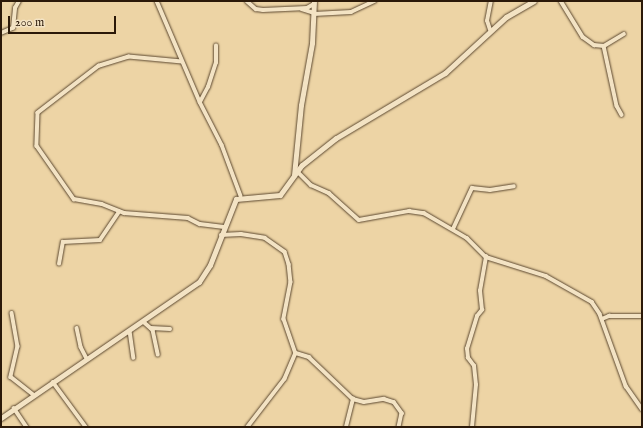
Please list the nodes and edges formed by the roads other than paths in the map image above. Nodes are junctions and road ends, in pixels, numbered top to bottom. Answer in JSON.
{"nodes":[{"id":1,"x":19,"y":1,"type":"edge"},
{"id":2,"x":157,"y":1,"type":"edge"},
{"id":3,"x":247,"y":1,"type":"edge"},
{"id":4,"x":375,"y":1,"type":"edge"},
{"id":5,"x":492,"y":1,"type":"edge"},
{"id":6,"x":534,"y":1,"type":"edge"},
{"id":7,"x":561,"y":1,"type":"edge"},
{"id":8,"x":314,"y":3,"type":"edge"},
{"id":9,"x":300,"y":8,"type":"junction"},
{"id":10,"x":314,"y":14,"type":"junction"},
{"id":11,"x":490,"y":30,"type":"junction"},
{"id":12,"x":1,"y":33,"type":"edge"},
{"id":13,"x":624,"y":34,"type":"dead end"},
{"id":14,"x":216,"y":46,"type":"dead end"},
{"id":15,"x":604,"y":46,"type":"junction"},
{"id":16,"x":182,"y":62,"type":"junction"},
{"id":17,"x":200,"y":102,"type":"junction"},
{"id":18,"x":622,"y":115,"type":"dead end"},
{"id":19,"x":297,"y":171,"type":"junction"},
{"id":20,"x":293,"y":178,"type":"junction"},
{"id":21,"x":514,"y":186,"type":"dead end"},
{"id":22,"x":241,"y":196,"type":"junction"},
{"id":23,"x":119,"y":212,"type":"junction"},
{"id":24,"x":224,"y":227,"type":"junction"},
{"id":25,"x":453,"y":229,"type":"junction"},
{"id":26,"x":221,"y":235,"type":"junction"},
{"id":27,"x":486,"y":257,"type":"junction"},
{"id":28,"x":59,"y":264,"type":"dead end"},
{"id":29,"x":12,"y":313,"type":"dead end"},
{"id":30,"x":642,"y":316,"type":"edge"},
{"id":31,"x":602,"y":319,"type":"junction"},
{"id":32,"x":144,"y":322,"type":"junction"},
{"id":33,"x":77,"y":328,"type":"dead end"},
{"id":34,"x":151,"y":328,"type":"junction"},
{"id":35,"x":170,"y":329,"type":"dead end"},
{"id":36,"x":130,"y":331,"type":"junction"},
{"id":37,"x":296,"y":353,"type":"junction"},
{"id":38,"x":158,"y":354,"type":"dead end"},
{"id":39,"x":134,"y":358,"type":"dead end"},
{"id":40,"x":87,"y":359,"type":"junction"},
{"id":41,"x":53,"y":382,"type":"junction"},
{"id":42,"x":32,"y":394,"type":"junction"},
{"id":43,"x":353,"y":399,"type":"junction"},
{"id":44,"x":14,"y":408,"type":"junction"},
{"id":45,"x":642,"y":410,"type":"edge"},
{"id":46,"x":1,"y":418,"type":"edge"},
{"id":47,"x":27,"y":427,"type":"edge"},
{"id":48,"x":86,"y":427,"type":"edge"},
{"id":49,"x":248,"y":427,"type":"edge"},
{"id":50,"x":346,"y":427,"type":"edge"},
{"id":51,"x":398,"y":427,"type":"edge"},
{"id":52,"x":472,"y":427,"type":"edge"}],
"edges":[{"from":1,"to":12,"type":"street"},
{"from":2,"to":16,"type":"street"},
{"from":3,"to":9,"type":"street"},
{"from":4,"to":10,"type":"street"},
{"from":5,"to":11,"type":"street"},
{"from":6,"to":11,"type":"main road"},
{"from":7,"to":15,"type":"street"},
{"from":8,"to":9,"type":"street"},
{"from":8,"to":10,"type":"main road"},
{"from":9,"to":10,"type":"street"},
{"from":10,"to":20,"type":"main road"},
{"from":11,"to":19,"type":"main road"},
{"from":13,"to":15,"type":"street"},
{"from":14,"to":17,"type":"street"},
{"from":15,"to":18,"type":"street"},
{"from":16,"to":17,"type":"street"},
{"from":16,"to":23,"type":"street"},
{"from":17,"to":22,"type":"street"},
{"from":19,"to":20,"type":"main road"},
{"from":19,"to":25,"type":"street"},
{"from":20,"to":22,"type":"main road"},
{"from":21,"to":25,"type":"street"},
{"from":22,"to":24,"type":"main road"},
{"from":23,"to":24,"type":"street"},
{"from":23,"to":28,"type":"street"},
{"from":24,"to":26,"type":"main road"},
{"from":25,"to":27,"type":"street"},
{"from":26,"to":32,"type":"main road"},
{"from":26,"to":37,"type":"street"},
{"from":27,"to":31,"type":"street"},
{"from":27,"to":52,"type":"street"},
{"from":29,"to":42,"type":"street"},
{"from":30,"to":31,"type":"street"},
{"from":31,"to":45,"type":"street"},
{"from":32,"to":34,"type":"street"},
{"from":32,"to":36,"type":"main road"},
{"from":33,"to":40,"type":"street"},
{"from":34,"to":35,"type":"street"},
{"from":34,"to":38,"type":"street"},
{"from":36,"to":39,"type":"street"},
{"from":36,"to":40,"type":"main road"},
{"from":37,"to":43,"type":"street"},
{"from":37,"to":49,"type":"street"},
{"from":40,"to":41,"type":"main road"},
{"from":41,"to":42,"type":"main road"},
{"from":41,"to":48,"type":"street"},
{"from":42,"to":44,"type":"main road"},
{"from":43,"to":50,"type":"street"},
{"from":43,"to":51,"type":"street"},
{"from":44,"to":46,"type":"main road"},
{"from":44,"to":47,"type":"street"}]}
